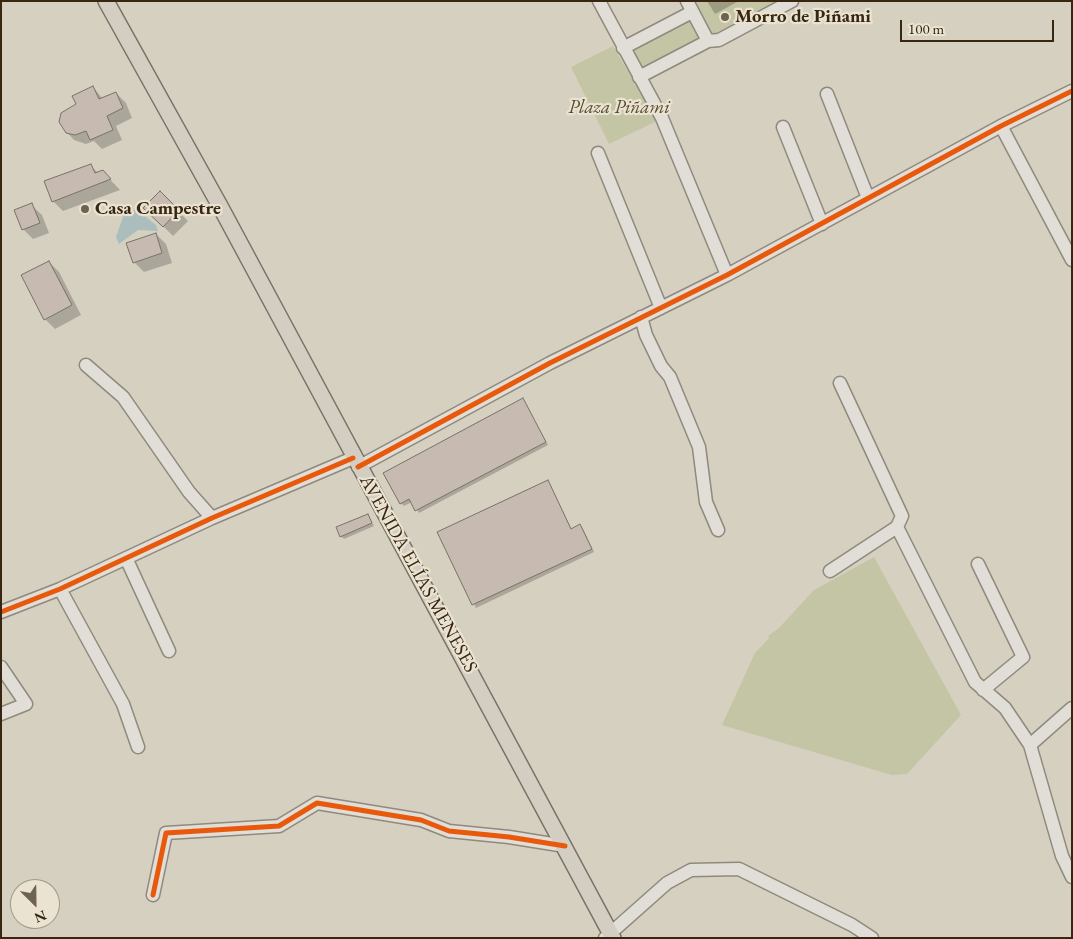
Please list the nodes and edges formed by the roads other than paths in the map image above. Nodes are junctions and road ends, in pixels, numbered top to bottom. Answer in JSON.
{"nodes":[{"id":1,"x":106,"y":1,"type":"edge"},
{"id":2,"x":599,"y":1,"type":"edge"},
{"id":3,"x":792,"y":1,"type":"edge"},
{"id":4,"x":690,"y":6,"type":"edge"},
{"id":5,"x":708,"y":41,"type":"junction"},
{"id":6,"x":623,"y":48,"type":"junction"},
{"id":7,"x":638,"y":77,"type":"junction"},
{"id":8,"x":1072,"y":91,"type":"edge"},
{"id":9,"x":826,"y":94,"type":"dead end"},
{"id":10,"x":1000,"y":126,"type":"junction"},
{"id":11,"x":783,"y":127,"type":"dead end"},
{"id":12,"x":598,"y":153,"type":"dead end"},
{"id":13,"x":868,"y":198,"type":"junction"},
{"id":14,"x":822,"y":224,"type":"junction"},
{"id":15,"x":1072,"y":260,"type":"edge"},
{"id":16,"x":727,"y":275,"type":"junction"},
{"id":17,"x":661,"y":308,"type":"junction"},
{"id":18,"x":641,"y":317,"type":"junction"},
{"id":19,"x":86,"y":365,"type":"dead end"},
{"id":20,"x":840,"y":383,"type":"dead end"},
{"id":21,"x":356,"y":462,"type":"junction"},
{"id":22,"x":212,"y":518,"type":"junction"},
{"id":23,"x":897,"y":527,"type":"junction"},
{"id":24,"x":718,"y":530,"type":"dead end"},
{"id":25,"x":126,"y":558,"type":"junction"},
{"id":26,"x":978,"y":564,"type":"dead end"},
{"id":27,"x":830,"y":571,"type":"dead end"},
{"id":28,"x":60,"y":589,"type":"junction"},
{"id":29,"x":1,"y":612,"type":"edge"},
{"id":30,"x":169,"y":651,"type":"dead end"},
{"id":31,"x":1,"y":667,"type":"edge"},
{"id":32,"x":983,"y":690,"type":"junction"},
{"id":33,"x":1072,"y":708,"type":"edge"},
{"id":34,"x":1,"y":714,"type":"edge"},
{"id":35,"x":1030,"y":745,"type":"junction"},
{"id":36,"x":138,"y":747,"type":"dead end"},
{"id":37,"x":565,"y":846,"type":"junction"},
{"id":38,"x":1072,"y":877,"type":"edge"},
{"id":39,"x":153,"y":895,"type":"dead end"},
{"id":40,"x":609,"y":936,"type":"edge"},
{"id":41,"x":872,"y":938,"type":"edge"}],
"edges":[{"from":1,"to":21,"type":"main road","name":"AVENIDA ELÍAS MENESES"},
{"from":2,"to":6,"type":"street"},
{"from":3,"to":5,"type":"street"},
{"from":4,"to":5,"type":"street"},
{"from":4,"to":6,"type":"street"},
{"from":5,"to":7,"type":"street"},
{"from":6,"to":7,"type":"street"},
{"from":7,"to":16,"type":"street"},
{"from":8,"to":10,"type":"street"},
{"from":9,"to":13,"type":"street"},
{"from":10,"to":13,"type":"street"},
{"from":10,"to":15,"type":"street"},
{"from":11,"to":14,"type":"street"},
{"from":12,"to":17,"type":"street"},
{"from":13,"to":14,"type":"street"},
{"from":14,"to":16,"type":"street"},
{"from":16,"to":17,"type":"street"},
{"from":17,"to":18,"type":"street"},
{"from":18,"to":21,"type":"street"},
{"from":18,"to":24,"type":"street"},
{"from":19,"to":22,"type":"street"},
{"from":20,"to":23,"type":"street"},
{"from":21,"to":22,"type":"street"},
{"from":21,"to":37,"type":"main road","name":"AVENIDA ELÍAS MENESES"},
{"from":22,"to":25,"type":"street"},
{"from":23,"to":27,"type":"street"},
{"from":23,"to":32,"type":"street"},
{"from":25,"to":28,"type":"street"},
{"from":25,"to":30,"type":"street"},
{"from":26,"to":32,"type":"street"},
{"from":28,"to":29,"type":"street"},
{"from":28,"to":36,"type":"street"},
{"from":31,"to":34,"type":"street"},
{"from":32,"to":35,"type":"street"},
{"from":33,"to":35,"type":"street"},
{"from":35,"to":38,"type":"street"},
{"from":37,"to":39,"type":"street"},
{"from":37,"to":40,"type":"main road","name":"AVENIDA ELÍAS MENESES"},
{"from":40,"to":41,"type":"street"}]}
